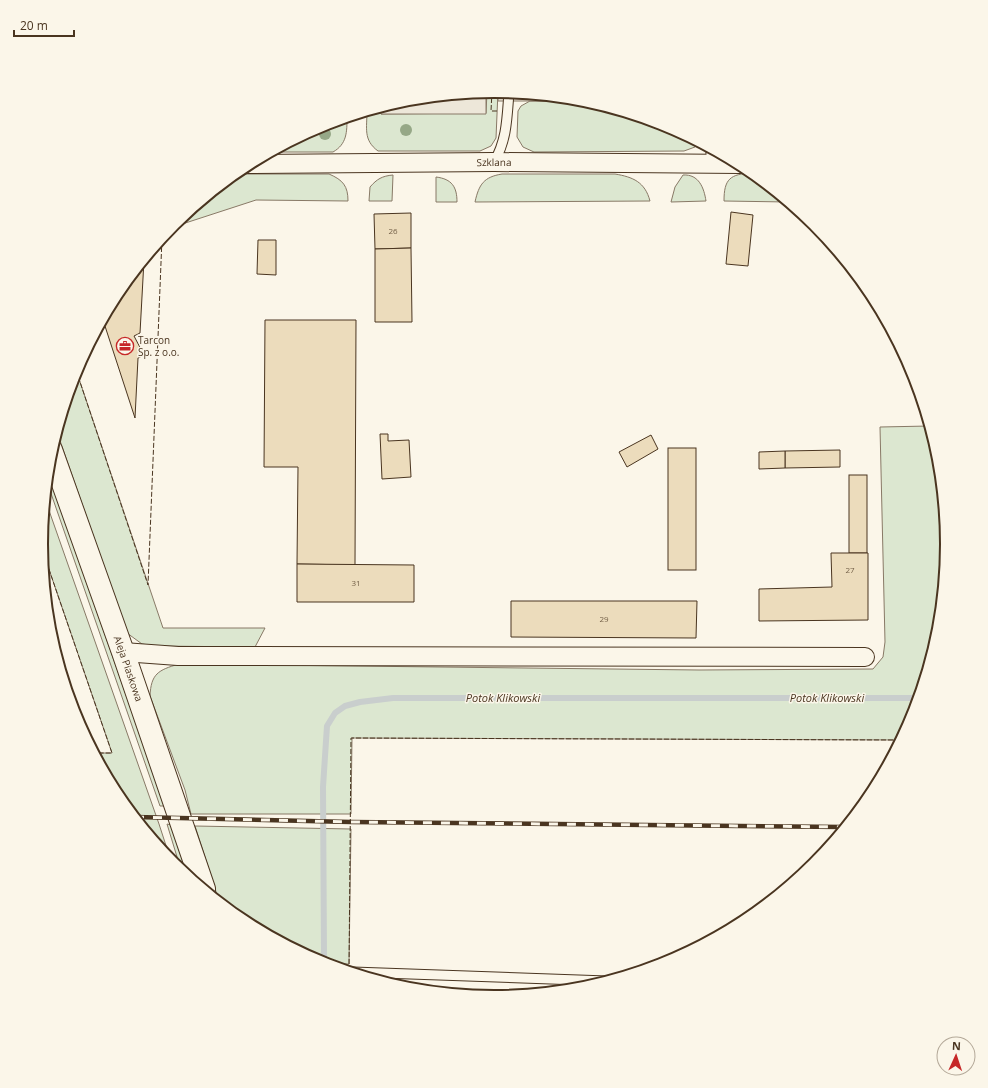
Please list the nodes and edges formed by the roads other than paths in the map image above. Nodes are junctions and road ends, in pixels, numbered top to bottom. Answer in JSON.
{"nodes":[{"id":1,"x":508,"y":98,"type":"edge"},
{"id":2,"x":711,"y":156,"type":"edge"},
{"id":3,"x":494,"y":162,"type":"junction"},
{"id":4,"x":261,"y":164,"type":"edge"},
{"id":5,"x":56,"y":464,"type":"edge"},
{"id":6,"x":123,"y":652,"type":"junction"},
{"id":7,"x":865,"y":657,"type":"dead end"},
{"id":8,"x":201,"y":880,"type":"edge"},
{"id":9,"x":372,"y":973,"type":"edge"},
{"id":10,"x":585,"y":980,"type":"edge"}],
"edges":[{"from":1,"to":3,"type":"lane"},
{"from":2,"to":3,"type":"street","name":"Szklana"},
{"from":3,"to":4,"type":"street","name":"Szklana"},
{"from":5,"to":6,"type":"main road","name":"Aleja Piaskowa"},
{"from":6,"to":7,"type":"street"},
{"from":6,"to":8,"type":"main road","name":"Aleja Piaskowa"},
{"from":9,"to":10,"type":"lane"}]}
